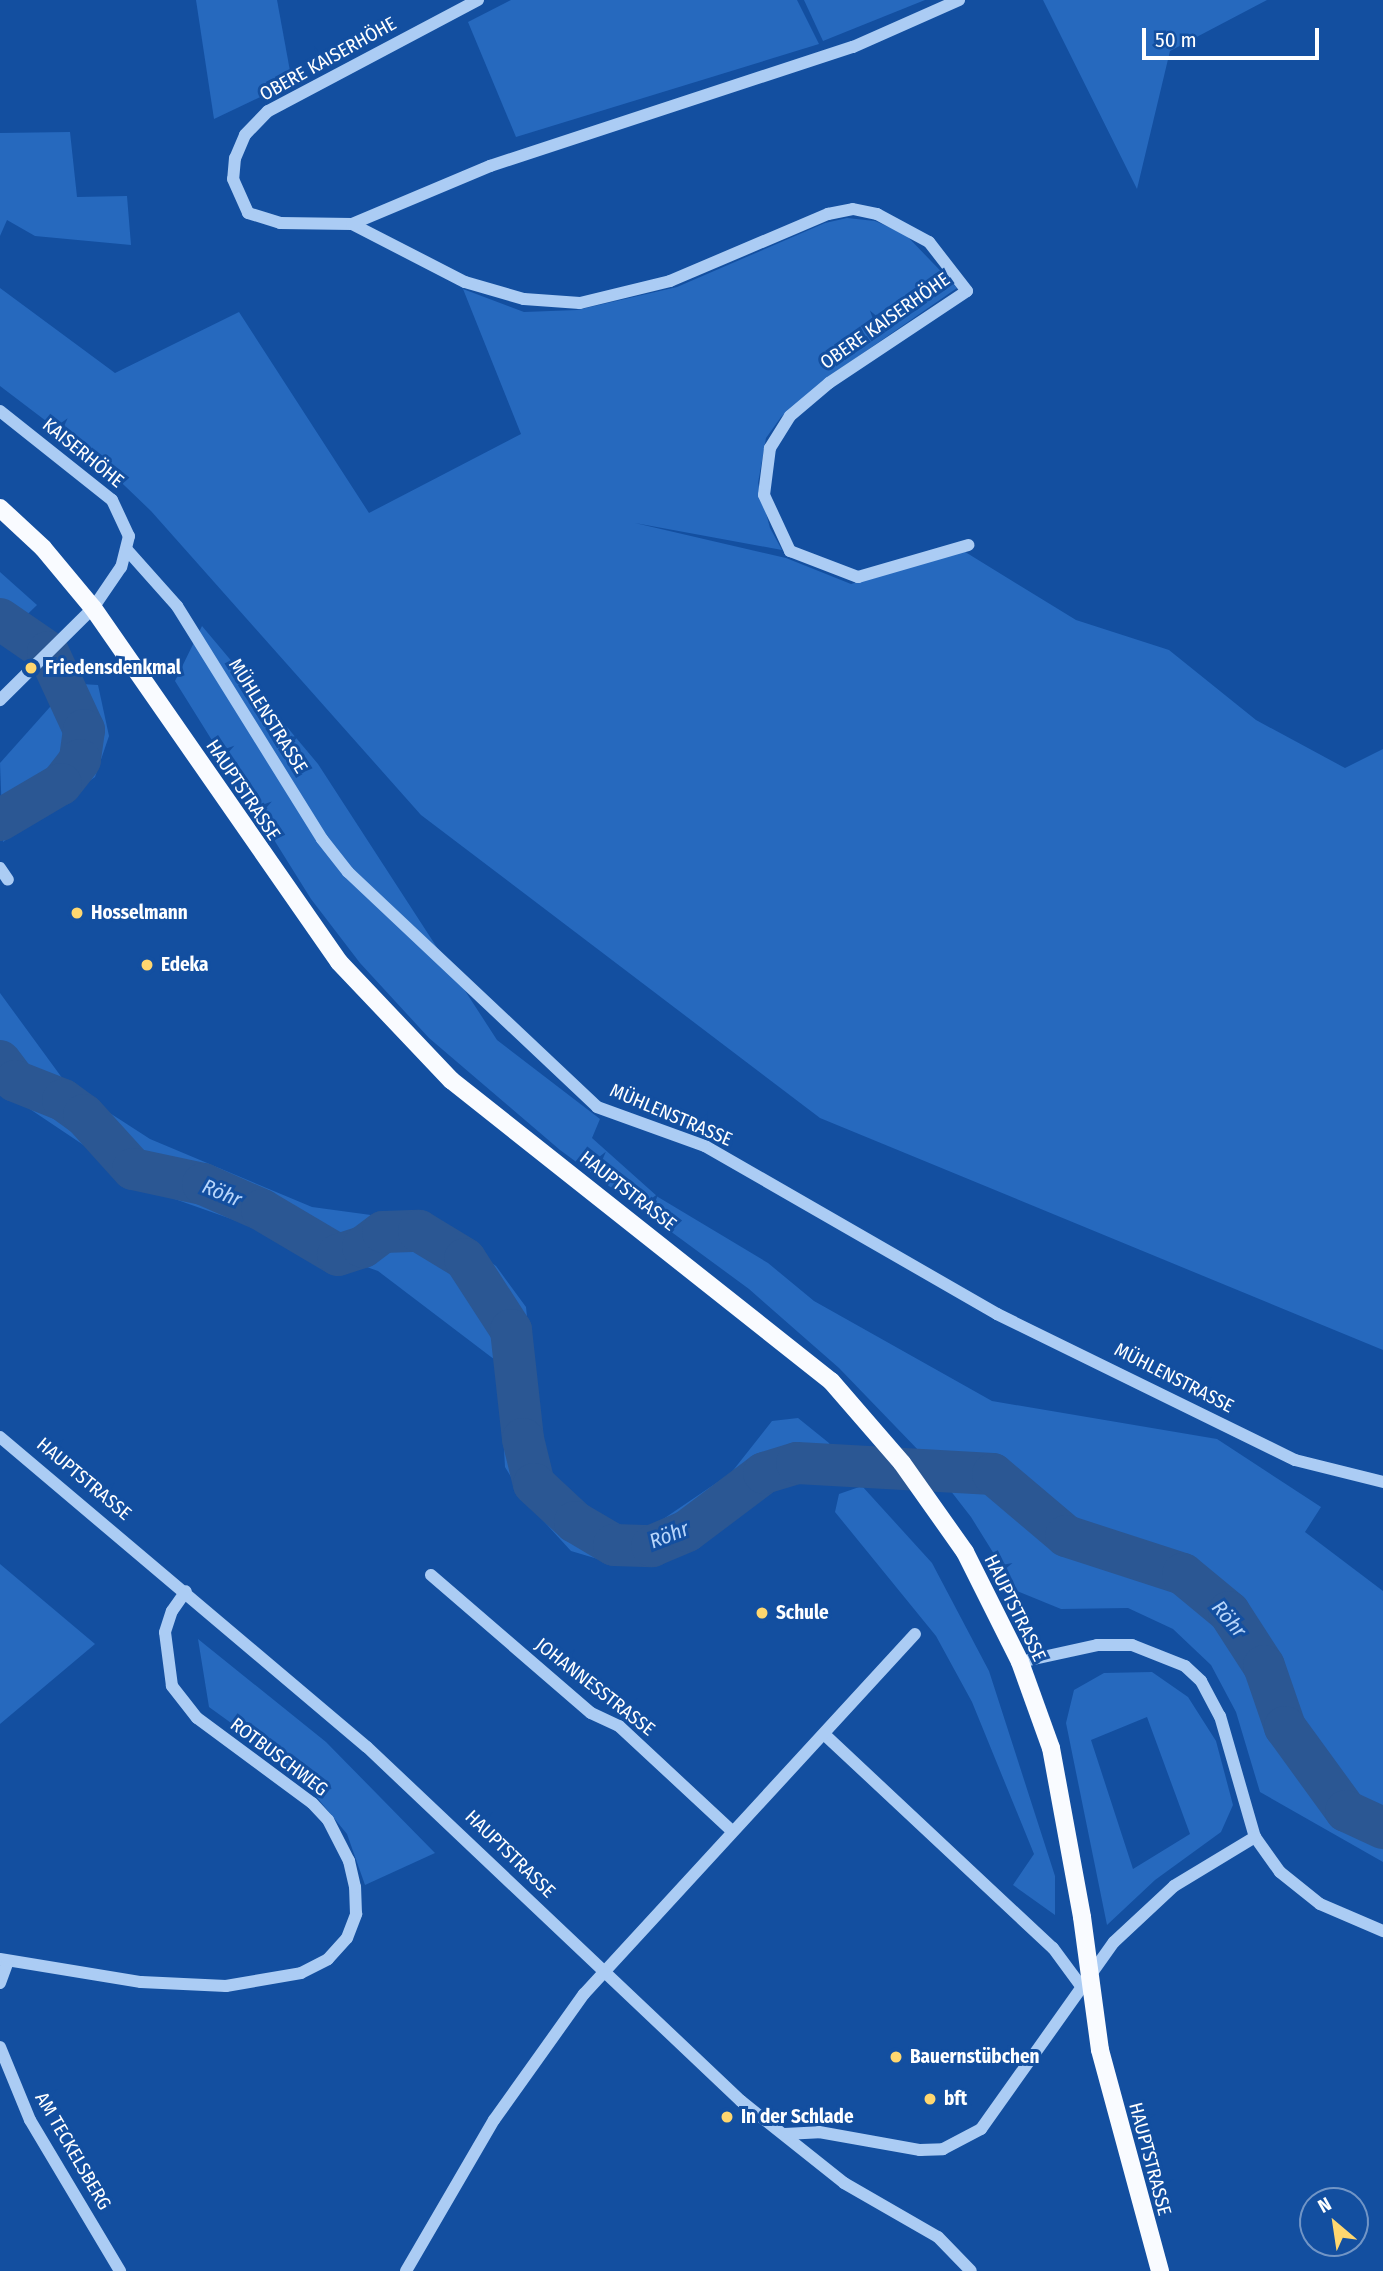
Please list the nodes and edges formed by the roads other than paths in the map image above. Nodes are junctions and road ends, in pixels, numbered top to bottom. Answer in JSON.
{"nodes":[{"id":1,"x":478,"y":0,"type":"edge"},
{"id":2,"x":959,"y":0,"type":"edge"},
{"id":3,"x":352,"y":224,"type":"junction"},
{"id":4,"x":0,"y":411,"type":"edge"},
{"id":5,"x":0,"y":508,"type":"edge"},
{"id":6,"x":968,"y":545,"type":"dead end"},
{"id":7,"x":128,"y":551,"type":"junction"},
{"id":8,"x":93,"y":608,"type":"junction"},
{"id":9,"x":0,"y":700,"type":"edge"},
{"id":10,"x":0,"y":868,"type":"edge"},
{"id":11,"x":8,"y":880,"type":"dead end"},
{"id":12,"x":0,"y":1437,"type":"edge"},
{"id":13,"x":1383,"y":1482,"type":"edge"},
{"id":14,"x":431,"y":1575,"type":"dead end"},
{"id":15,"x":186,"y":1591,"type":"junction"},
{"id":16,"x":915,"y":1634,"type":"dead end"},
{"id":17,"x":1020,"y":1662,"type":"junction"},
{"id":18,"x":825,"y":1735,"type":"junction"},
{"id":19,"x":732,"y":1831,"type":"junction"},
{"id":20,"x":1255,"y":1837,"type":"junction"},
{"id":21,"x":1383,"y":1931,"type":"edge"},
{"id":22,"x":4,"y":1960,"type":"edge"},
{"id":23,"x":604,"y":1972,"type":"junction"},
{"id":24,"x":0,"y":1983,"type":"edge"},
{"id":25,"x":1081,"y":1986,"type":"junction"},
{"id":26,"x":0,"y":2047,"type":"edge"},
{"id":27,"x":785,"y":2134,"type":"junction"},
{"id":28,"x":120,"y":2271,"type":"edge"},
{"id":29,"x":407,"y":2271,"type":"edge"},
{"id":30,"x":971,"y":2271,"type":"edge"},
{"id":31,"x":1160,"y":2271,"type":"edge"}],
"edges":[{"from":1,"to":3,"type":"street","name":"OBERE KAISERHÖHE"},
{"from":2,"to":3,"type":"street","name":"OBERE KAISERHÖHE"},
{"from":3,"to":6,"type":"street","name":"OBERE KAISERHÖHE"},
{"from":4,"to":7,"type":"street","name":"KAISERHÖHE"},
{"from":5,"to":8,"type":"main road","name":"HAUPTSTRASSE"},
{"from":7,"to":8,"type":"street"},
{"from":7,"to":13,"type":"street","name":"MÜHLENSTRASSE"},
{"from":8,"to":9,"type":"street"},
{"from":8,"to":17,"type":"main road","name":"HAUPTSTRASSE"},
{"from":10,"to":11,"type":"street"},
{"from":12,"to":15,"type":"street","name":"HAUPTSTRASSE"},
{"from":14,"to":19,"type":"street","name":"JOHANNESSTRASSE"},
{"from":15,"to":22,"type":"street","name":"ROTBUSCHWEG"},
{"from":15,"to":23,"type":"street","name":"HAUPTSTRASSE"},
{"from":16,"to":18,"type":"street"},
{"from":17,"to":20,"type":"street"},
{"from":17,"to":31,"type":"main road","name":"HAUPTSTRASSE","bridge":true},
{"from":18,"to":19,"type":"street"},
{"from":18,"to":25,"type":"street"},
{"from":19,"to":23,"type":"street"},
{"from":20,"to":21,"type":"street"},
{"from":20,"to":25,"type":"street"},
{"from":22,"to":24,"type":"street"},
{"from":23,"to":27,"type":"street","name":"HAUPTSTRASSE"},
{"from":23,"to":29,"type":"street"},
{"from":25,"to":27,"type":"street"},
{"from":26,"to":28,"type":"street","name":"AM TECKELSBERG"},
{"from":27,"to":30,"type":"street","name":"HAUPTSTRASSE"}]}
